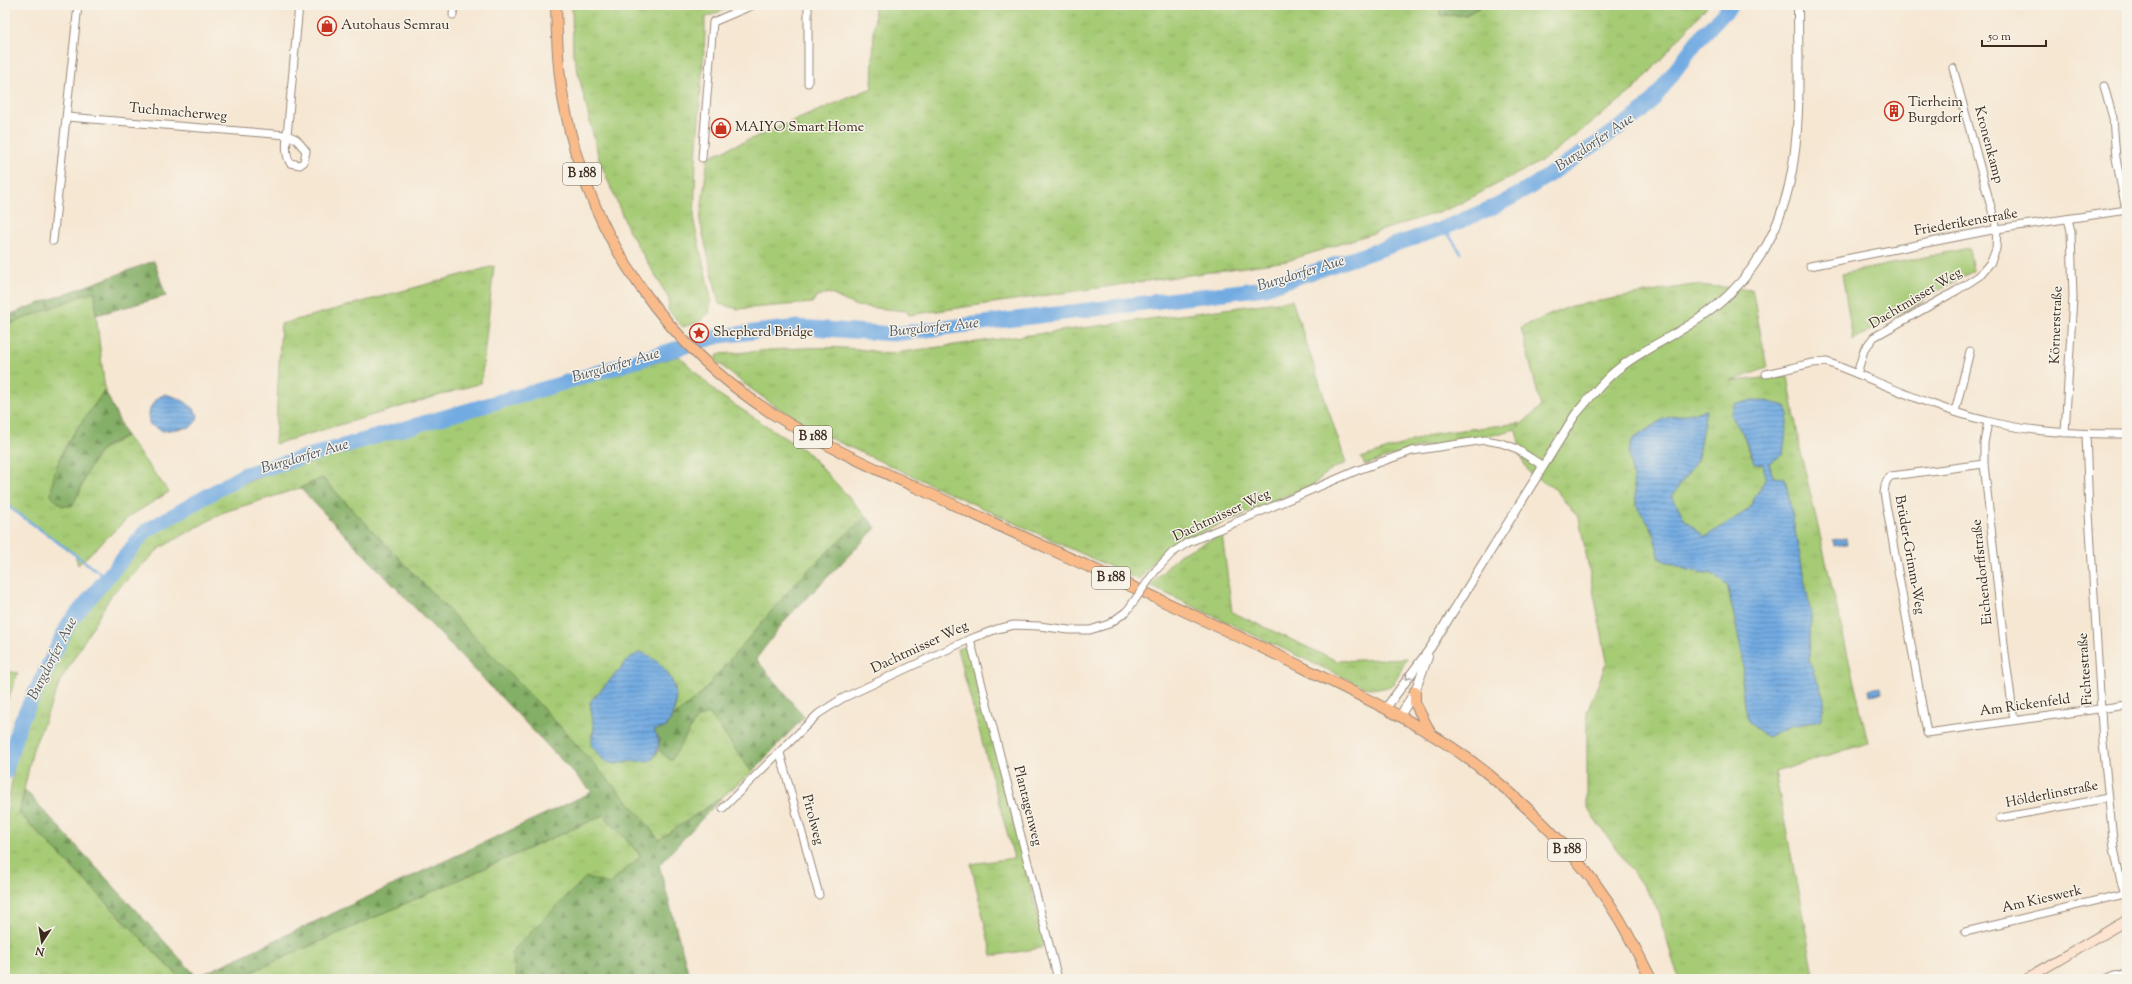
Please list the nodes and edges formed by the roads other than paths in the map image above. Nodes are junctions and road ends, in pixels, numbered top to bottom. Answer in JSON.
{"nodes":[{"id":1,"x":78,"y":5,"type":"edge"},
{"id":2,"x":299,"y":5,"type":"edge"},
{"id":3,"x":454,"y":5,"type":"edge"},
{"id":4,"x":556,"y":5,"type":"edge"},
{"id":5,"x":753,"y":5,"type":"edge"},
{"id":6,"x":808,"y":5,"type":"edge"},
{"id":7,"x":1798,"y":5,"type":"edge"},
{"id":8,"x":453,"y":15,"type":"dead end"},
{"id":9,"x":1953,"y":68,"type":"dead end"},
{"id":10,"x":808,"y":83,"type":"dead end"},
{"id":11,"x":2104,"y":86,"type":"dead end"},
{"id":12,"x":67,"y":117,"type":"junction"},
{"id":13,"x":702,"y":158,"type":"dead end"},
{"id":14,"x":2127,"y":210,"type":"edge"},
{"id":15,"x":2068,"y":219,"type":"junction"},
{"id":16,"x":1997,"y":229,"type":"junction"},
{"id":17,"x":53,"y":241,"type":"dead end"},
{"id":18,"x":1810,"y":266,"type":"dead end"},
{"id":19,"x":1970,"y":351,"type":"dead end"},
{"id":20,"x":1766,"y":374,"type":"dead end"},
{"id":21,"x":1857,"y":374,"type":"junction"},
{"id":22,"x":1955,"y":412,"type":"junction"},
{"id":23,"x":1988,"y":422,"type":"junction"},
{"id":24,"x":2065,"y":433,"type":"junction"},
{"id":25,"x":2086,"y":434,"type":"junction"},
{"id":26,"x":2127,"y":434,"type":"edge"},
{"id":27,"x":1984,"y":464,"type":"junction"},
{"id":28,"x":1543,"y":466,"type":"junction"},
{"id":29,"x":970,"y":639,"type":"junction"},
{"id":30,"x":1432,"y":647,"type":"junction"},
{"id":31,"x":1415,"y":691,"type":"junction"},
{"id":32,"x":2127,"y":705,"type":"edge"},
{"id":33,"x":1386,"y":708,"type":"junction"},
{"id":34,"x":2102,"y":708,"type":"junction"},
{"id":35,"x":1400,"y":716,"type":"junction"},
{"id":36,"x":2014,"y":720,"type":"junction"},
{"id":37,"x":1430,"y":732,"type":"junction"},
{"id":38,"x":1927,"y":733,"type":"joint"},
{"id":39,"x":780,"y":753,"type":"junction"},
{"id":40,"x":2108,"y":798,"type":"junction"},
{"id":41,"x":723,"y":808,"type":"dead end"},
{"id":42,"x":2000,"y":818,"type":"dead end"},
{"id":43,"x":819,"y":895,"type":"dead end"},
{"id":44,"x":2126,"y":897,"type":"edge"},
{"id":45,"x":2127,"y":920,"type":"edge"},
{"id":46,"x":1966,"y":932,"type":"dead end"},
{"id":47,"x":2127,"y":977,"type":"edge"},
{"id":48,"x":1058,"y":979,"type":"edge"},
{"id":49,"x":1651,"y":979,"type":"edge"},
{"id":50,"x":2026,"y":979,"type":"edge"},
{"id":51,"x":2105,"y":979,"type":"edge"}],
"edges":[{"from":1,"to":12,"type":"street"},
{"from":2,"to":12,"type":"street","name":"Tuchmacherweg"},
{"from":3,"to":8,"type":"street"},
{"from":4,"to":33,"type":"main road","number":"B 188"},
{"from":5,"to":13,"type":"street"},
{"from":6,"to":10,"type":"street"},
{"from":7,"to":28,"type":"street"},
{"from":9,"to":16,"type":"street","name":"Kronenkamp"},
{"from":11,"to":14,"type":"street"},
{"from":12,"to":17,"type":"street"},
{"from":14,"to":15,"type":"street","name":"Friederikenstraße"},
{"from":15,"to":16,"type":"street","name":"Friederikenstraße"},
{"from":15,"to":24,"type":"street","name":"Körnerstraße"},
{"from":16,"to":18,"type":"street","name":"Friederikenstraße"},
{"from":16,"to":21,"type":"street","name":"Dachtmisser Weg"},
{"from":19,"to":22,"type":"street"},
{"from":20,"to":21,"type":"street"},
{"from":21,"to":22,"type":"street"},
{"from":22,"to":23,"type":"street"},
{"from":23,"to":24,"type":"street"},
{"from":23,"to":27,"type":"street","name":"Eichendorffstraße"},
{"from":24,"to":25,"type":"street"},
{"from":25,"to":26,"type":"street"},
{"from":25,"to":34,"type":"street","name":"Fichtestraße"},
{"from":27,"to":36,"type":"street","name":"Eichendorffstraße"},
{"from":27,"to":38,"type":"street","name":"Brüder-Grimm-Weg"},
{"from":28,"to":29,"type":"street","name":"Dachtmisser Weg","bridge":true},
{"from":28,"to":30,"type":"street"},
{"from":29,"to":39,"type":"street","name":"Dachtmisser Weg"},
{"from":29,"to":48,"type":"street","name":"Plantagenweg"},
{"from":30,"to":31,"type":"street"},
{"from":30,"to":33,"type":"street","one_way":true},
{"from":31,"to":35,"type":"street"},
{"from":31,"to":37,"type":"main road"},
{"from":32,"to":34,"type":"street","name":"Am Rickenfeld"},
{"from":33,"to":35,"type":"main road","number":"B 188"},
{"from":34,"to":36,"type":"street","name":"Am Rickenfeld"},
{"from":34,"to":40,"type":"street","name":"Fichtestraße"},
{"from":35,"to":37,"type":"main road","number":"B 188"},
{"from":36,"to":38,"type":"street","name":"Am Rickenfeld"},
{"from":37,"to":49,"type":"main road","number":"B 188"},
{"from":39,"to":41,"type":"street","name":"Dachtmisser Weg"},
{"from":39,"to":43,"type":"street","name":"Pirolweg"},
{"from":40,"to":42,"type":"street","name":"Hölderlinstraße"},
{"from":40,"to":44,"type":"street","name":"Fichtestraße"},
{"from":44,"to":46,"type":"street","name":"Am Kieswerk"},
{"from":45,"to":50,"type":"main road"},
{"from":47,"to":51,"type":"street"}]}
